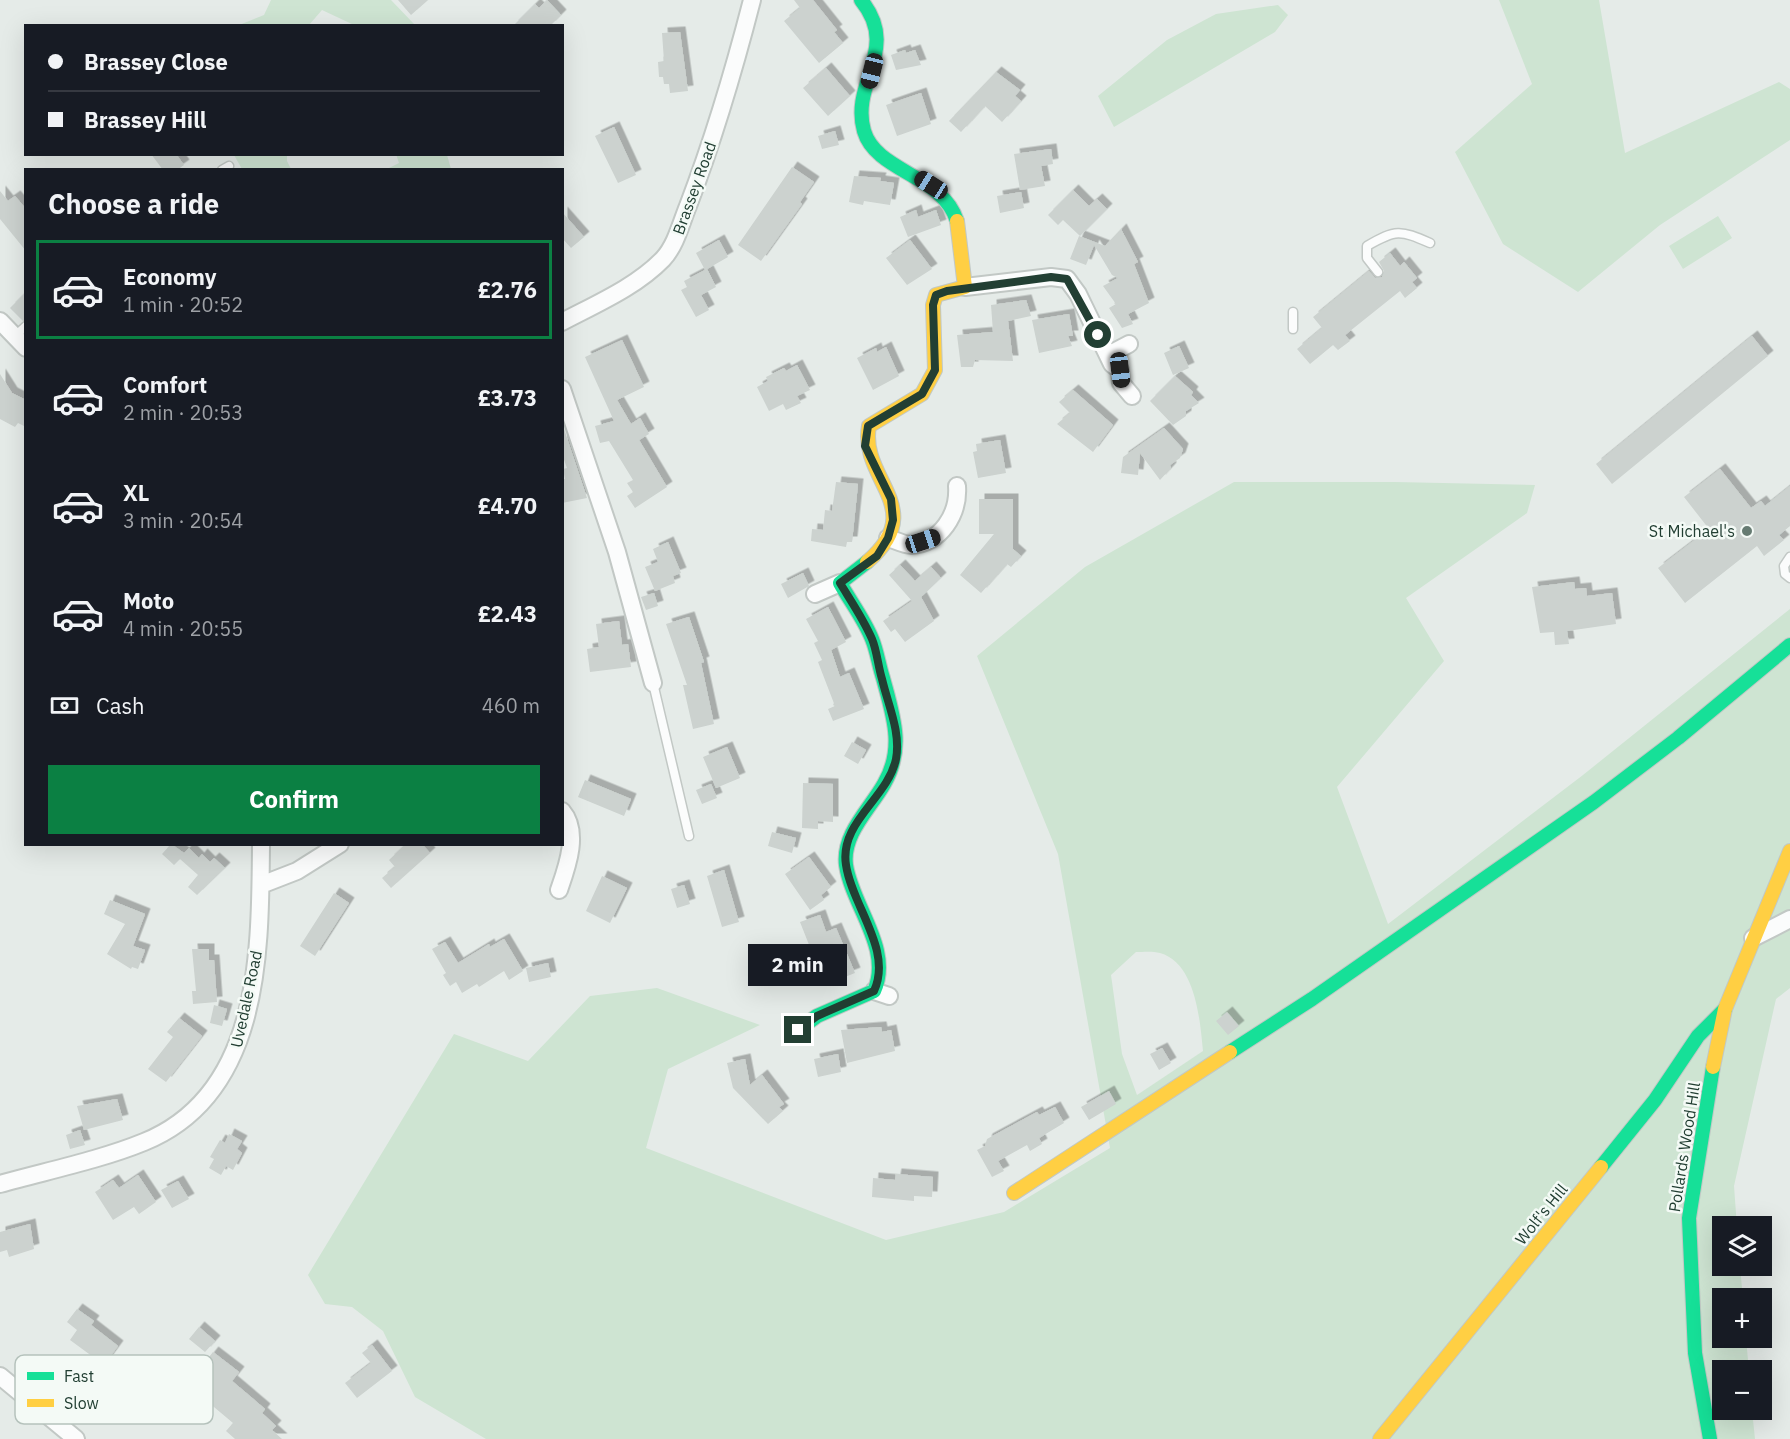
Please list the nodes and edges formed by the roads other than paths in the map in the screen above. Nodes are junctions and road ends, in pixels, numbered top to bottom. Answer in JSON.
{"nodes":[{"id":1,"x":752,"y":0,"type":"edge"},
{"id":2,"x":861,"y":0,"type":"edge"},
{"id":3,"x":1359,"y":240,"type":"dead end"},
{"id":4,"x":1430,"y":243,"type":"dead end"},
{"id":5,"x":1367,"y":246,"type":"junction"},
{"id":6,"x":1378,"y":272,"type":"dead end"},
{"id":7,"x":965,"y":287,"type":"junction"},
{"id":8,"x":1293,"y":312,"type":"dead end"},
{"id":9,"x":0,"y":321,"type":"edge"},
{"id":10,"x":564,"y":321,"type":"edge"},
{"id":11,"x":1293,"y":329,"type":"dead end"},
{"id":12,"x":22,"y":337,"type":"edge"},
{"id":13,"x":1129,"y":344,"type":"dead end"},
{"id":14,"x":1108,"y":355,"type":"junction"},
{"id":15,"x":564,"y":395,"type":"edge"},
{"id":16,"x":1132,"y":396,"type":"dead end"},
{"id":17,"x":957,"y":486,"type":"dead end"},
{"id":18,"x":888,"y":538,"type":"junction"},
{"id":19,"x":1790,"y":557,"type":"edge"},
{"id":20,"x":1790,"y":578,"type":"edge"},
{"id":21,"x":840,"y":583,"type":"junction"},
{"id":22,"x":815,"y":594,"type":"dead end"},
{"id":23,"x":1790,"y":645,"type":"edge"},
{"id":24,"x":653,"y":683,"type":"joint"},
{"id":25,"x":564,"y":813,"type":"edge"},
{"id":26,"x":689,"y":836,"type":"dead end"},
{"id":27,"x":261,"y":846,"type":"edge"},
{"id":28,"x":337,"y":846,"type":"edge"},
{"id":29,"x":1790,"y":851,"type":"edge"},
{"id":30,"x":261,"y":885,"type":"junction"},
{"id":31,"x":559,"y":890,"type":"dead end"},
{"id":32,"x":1790,"y":919,"type":"edge"},
{"id":33,"x":1753,"y":938,"type":"junction"},
{"id":34,"x":1725,"y":1010,"type":"junction"},
{"id":35,"x":798,"y":1030,"type":"dead end"},
{"id":36,"x":0,"y":1184,"type":"edge"},
{"id":37,"x":1014,"y":1193,"type":"dead end"},
{"id":38,"x":0,"y":1376,"type":"edge"},
{"id":39,"x":15,"y":1390,"type":"edge"},
{"id":40,"x":52,"y":1424,"type":"edge"},
{"id":41,"x":66,"y":1437,"type":"edge"},
{"id":42,"x":1380,"y":1439,"type":"edge"},
{"id":43,"x":1710,"y":1439,"type":"edge"}],
"edges":[{"from":1,"to":10,"type":"street","name":"Brassey Road"},
{"from":2,"to":7,"type":"street"},
{"from":3,"to":5,"type":"lane"},
{"from":4,"to":5,"type":"lane"},
{"from":5,"to":6,"type":"lane"},
{"from":7,"to":14,"type":"street"},
{"from":7,"to":18,"type":"street"},
{"from":8,"to":11,"type":"lane"},
{"from":9,"to":12,"type":"street"},
{"from":13,"to":14,"type":"street"},
{"from":14,"to":16,"type":"street"},
{"from":15,"to":24,"type":"street"},
{"from":17,"to":18,"type":"street"},
{"from":18,"to":21,"type":"street"},
{"from":19,"to":20,"type":"lane"},
{"from":21,"to":22,"type":"street"},
{"from":21,"to":35,"type":"street"},
{"from":23,"to":37,"type":"street"},
{"from":24,"to":26,"type":"lane"},
{"from":25,"to":31,"type":"street"},
{"from":27,"to":30,"type":"street","name":"Uvedale Road"},
{"from":28,"to":30,"type":"street"},
{"from":29,"to":33,"type":"street","name":"Pollards Wood Hill"},
{"from":30,"to":36,"type":"street","name":"Uvedale Road"},
{"from":32,"to":33,"type":"street"},
{"from":33,"to":34,"type":"street","name":"Pollards Wood Hill"},
{"from":34,"to":42,"type":"street","name":"Wolf's Hill"},
{"from":34,"to":43,"type":"street","name":"Pollards Wood Hill"},
{"from":38,"to":39,"type":"street"},
{"from":40,"to":41,"type":"street"}]}
